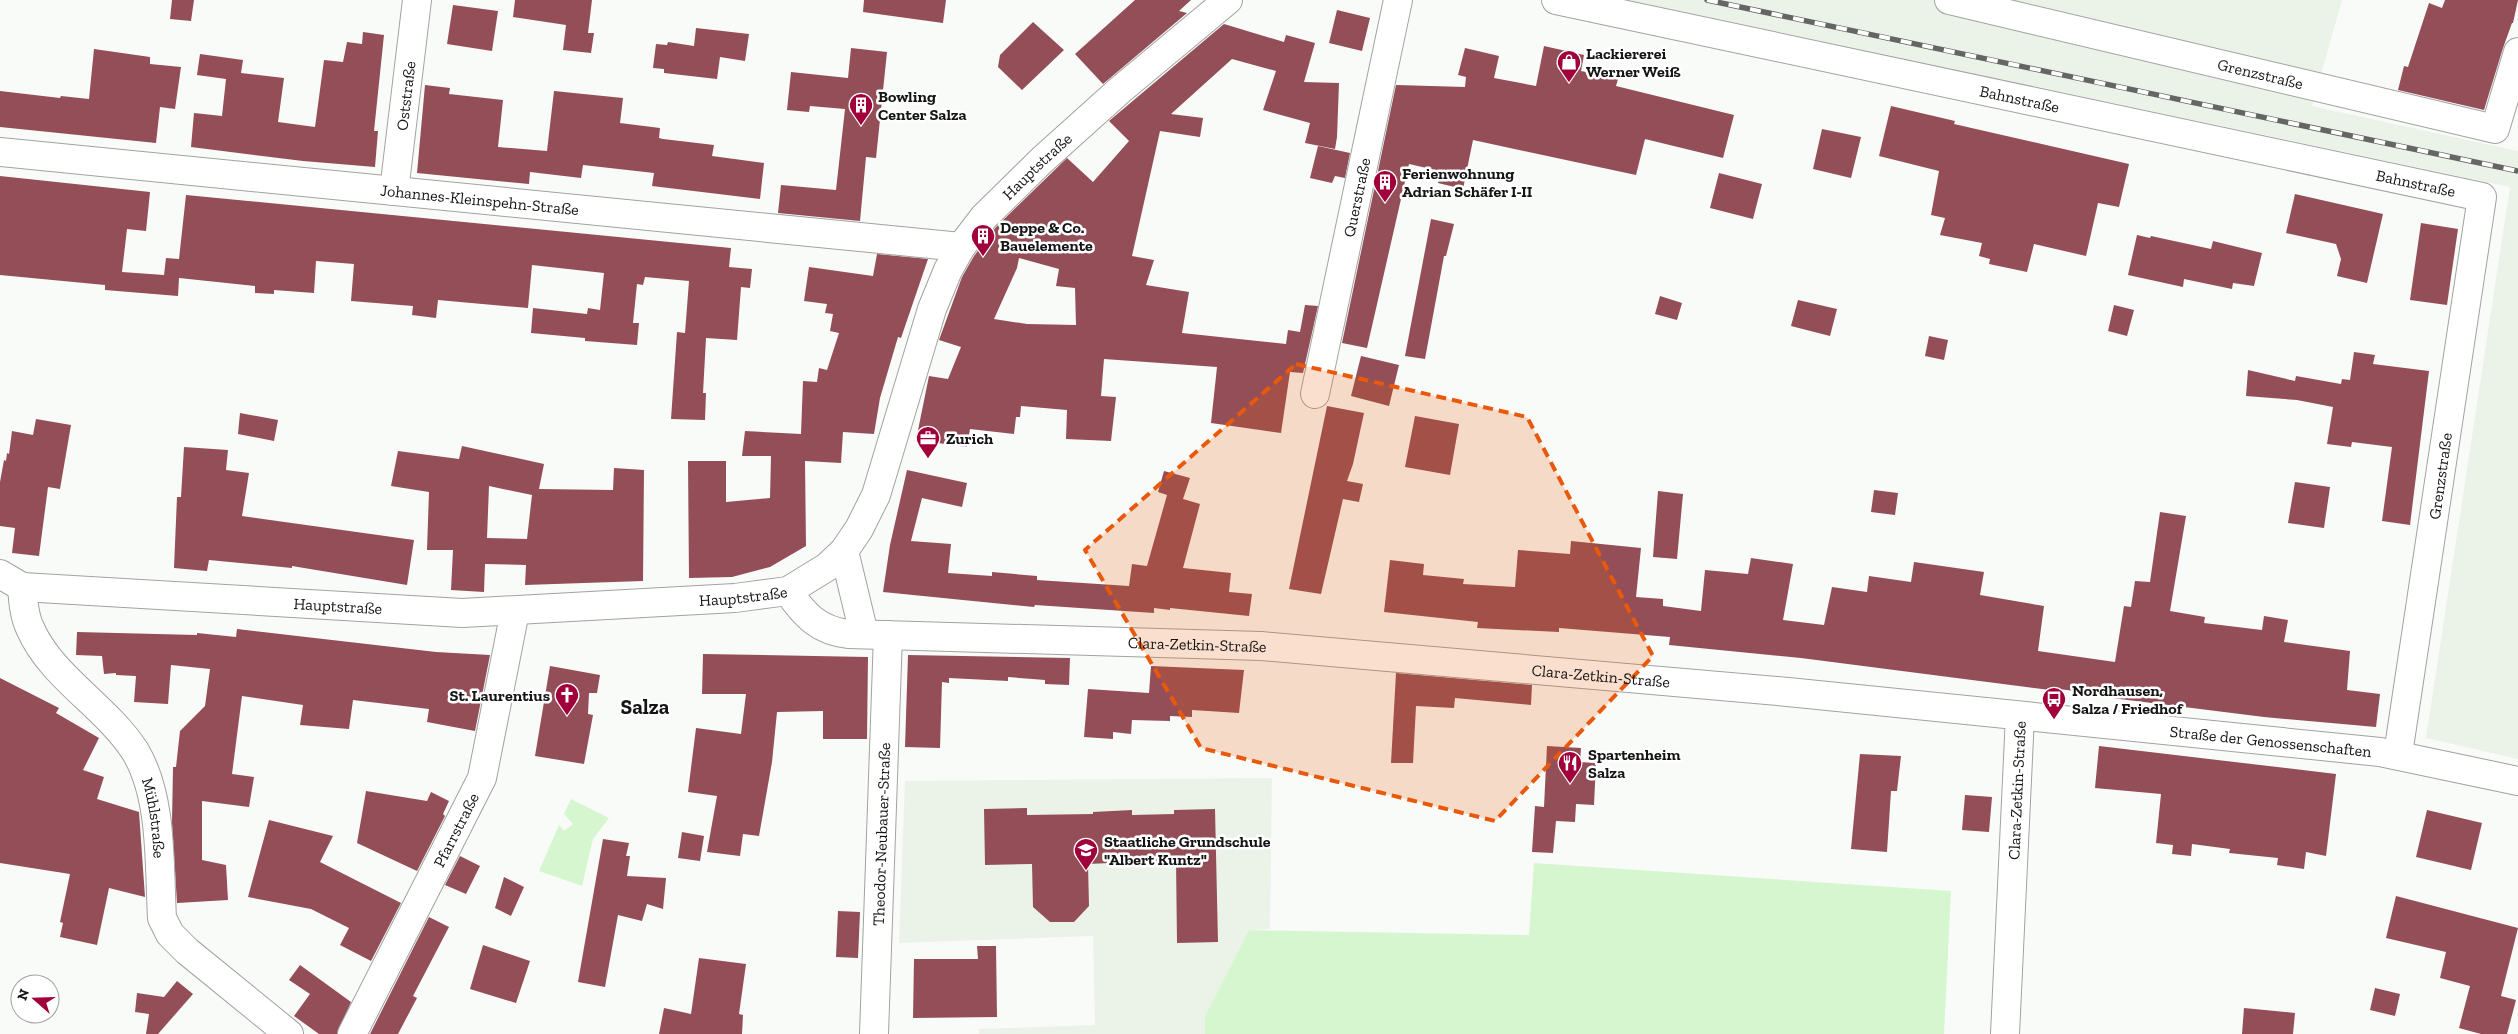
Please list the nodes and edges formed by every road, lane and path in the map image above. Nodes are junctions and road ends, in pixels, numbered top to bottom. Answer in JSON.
{"nodes":[{"id":1,"x":417,"y":0,"type":"edge"},
{"id":2,"x":1228,"y":0,"type":"edge"},
{"id":3,"x":1398,"y":0,"type":"edge"},
{"id":4,"x":1556,"y":0,"type":"edge"},
{"id":5,"x":1949,"y":0,"type":"edge"},
{"id":6,"x":2518,"y":52,"type":"edge"},
{"id":7,"x":0,"y":152,"type":"edge"},
{"id":8,"x":394,"y":191,"type":"junction"},
{"id":9,"x":2482,"y":197,"type":"joint"},
{"id":10,"x":961,"y":247,"type":"junction"},
{"id":11,"x":1315,"y":394,"type":"dead end"},
{"id":12,"x":844,"y":551,"type":"junction"},
{"id":13,"x":11,"y":580,"type":"edge"},
{"id":14,"x":788,"y":591,"type":"junction"},
{"id":15,"x":515,"y":611,"type":"junction"},
{"id":16,"x":876,"y":635,"type":"junction"},
{"id":17,"x":2020,"y":716,"type":"junction"},
{"id":18,"x":2398,"y":754,"type":"junction"},
{"id":19,"x":2518,"y":781,"type":"edge"},
{"id":20,"x":290,"y":1034,"type":"edge"},
{"id":21,"x":352,"y":1034,"type":"edge"},
{"id":22,"x":874,"y":1034,"type":"edge"},
{"id":23,"x":2005,"y":1034,"type":"edge"}],
"edges":[{"from":1,"to":8,"type":"street","name":"Oststraße"},
{"from":2,"to":10,"type":"street","name":"Hauptstraße"},
{"from":3,"to":11,"type":"street","name":"Querstraße"},
{"from":4,"to":9,"type":"street","name":"Bahnstraße"},
{"from":5,"to":6,"type":"street","name":"Grenzstraße"},
{"from":7,"to":8,"type":"street","name":"Johannes-Kleinspehn-Straße"},
{"from":8,"to":10,"type":"street","name":"Johannes-Kleinspehn-Straße"},
{"from":9,"to":18,"type":"street","name":"Grenzstraße"},
{"from":10,"to":12,"type":"street","name":"Hauptstraße"},
{"from":12,"to":14,"type":"street","name":"Hauptstraße"},
{"from":12,"to":16,"type":"street"},
{"from":13,"to":15,"type":"street","name":"Hauptstraße"},
{"from":13,"to":20,"type":"street","name":"Mühlstraße"},
{"from":14,"to":15,"type":"street","name":"Hauptstraße"},
{"from":14,"to":16,"type":"street","name":"Clara-Zetkin-Straße"},
{"from":15,"to":21,"type":"street","name":"Pfarrstraße"},
{"from":16,"to":17,"type":"street","name":"Clara-Zetkin-Straße"},
{"from":16,"to":22,"type":"street","name":"Theodor-Neubauer-Straße"},
{"from":17,"to":18,"type":"street","name":"Straße der Genossenschaften"},
{"from":17,"to":23,"type":"street","name":"Clara-Zetkin-Straße"},
{"from":18,"to":19,"type":"street","name":"Straße der Genossenschaften"}]}
